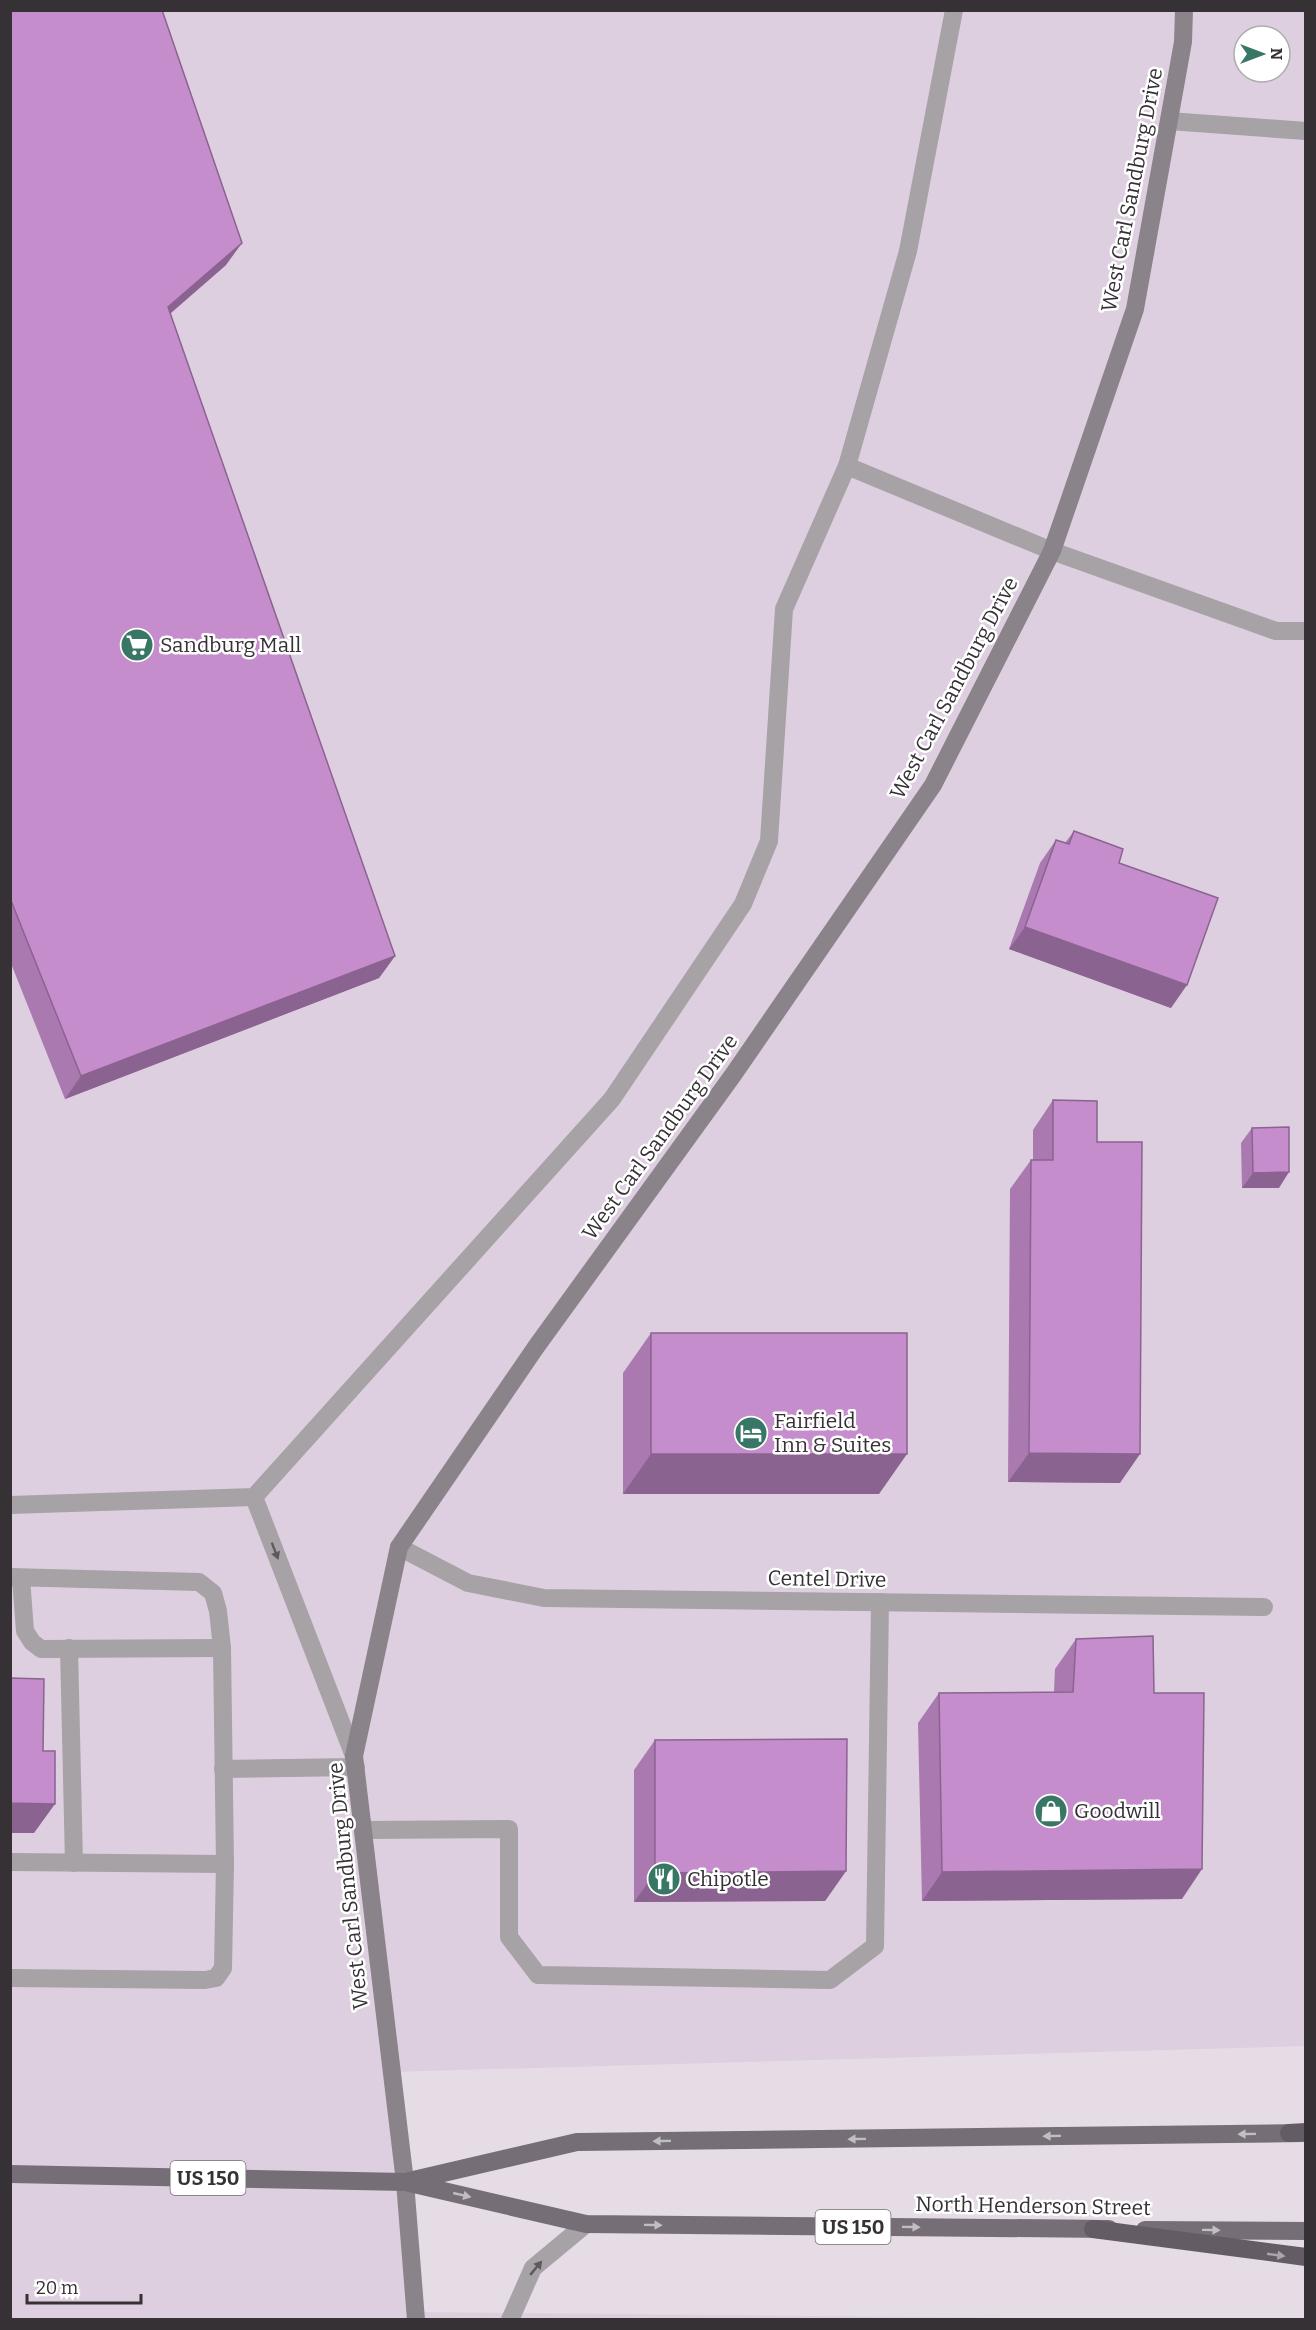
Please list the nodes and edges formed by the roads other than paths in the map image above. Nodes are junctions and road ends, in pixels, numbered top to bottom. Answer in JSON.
{"nodes":[{"id":1,"x":954,"y":10,"type":"edge"},
{"id":2,"x":1184,"y":10,"type":"edge"},
{"id":3,"x":1169,"y":121,"type":"junction"},
{"id":4,"x":1305,"y":130,"type":"edge"},
{"id":5,"x":847,"y":466,"type":"junction"},
{"id":6,"x":1052,"y":551,"type":"junction"},
{"id":7,"x":1305,"y":631,"type":"edge"},
{"id":8,"x":254,"y":1497,"type":"junction"},
{"id":9,"x":10,"y":1505,"type":"edge"},
{"id":10,"x":399,"y":1547,"type":"junction"},
{"id":11,"x":16,"y":1578,"type":"edge"},
{"id":12,"x":880,"y":1602,"type":"junction"},
{"id":13,"x":1264,"y":1607,"type":"dead end"},
{"id":14,"x":69,"y":1648,"type":"junction"},
{"id":15,"x":222,"y":1648,"type":"junction"},
{"id":16,"x":355,"y":1761,"type":"junction"},
{"id":17,"x":223,"y":1769,"type":"junction"},
{"id":18,"x":363,"y":1830,"type":"junction"},
{"id":19,"x":10,"y":1863,"type":"edge"},
{"id":20,"x":74,"y":1863,"type":"junction"},
{"id":21,"x":225,"y":1864,"type":"junction"},
{"id":22,"x":10,"y":1978,"type":"edge"},
{"id":23,"x":1300,"y":2133,"type":"edge"},
{"id":24,"x":10,"y":2174,"type":"edge"},
{"id":25,"x":405,"y":2182,"type":"junction"},
{"id":26,"x":586,"y":2224,"type":"junction"},
{"id":27,"x":1093,"y":2229,"type":"junction"},
{"id":28,"x":1305,"y":2231,"type":"edge"},
{"id":29,"x":1305,"y":2257,"type":"edge"},
{"id":30,"x":416,"y":2319,"type":"edge"},
{"id":31,"x":510,"y":2319,"type":"edge"}],
"edges":[{"from":1,"to":5,"type":"street"},
{"from":2,"to":3,"type":"street","name":"West Carl Sandburg Drive"},
{"from":3,"to":4,"type":"street"},
{"from":3,"to":6,"type":"street","name":"West Carl Sandburg Drive"},
{"from":5,"to":6,"type":"street"},
{"from":5,"to":8,"type":"street"},
{"from":6,"to":7,"type":"street"},
{"from":6,"to":10,"type":"street","name":"West Carl Sandburg Drive"},
{"from":8,"to":9,"type":"street"},
{"from":8,"to":16,"type":"street","one_way":true},
{"from":10,"to":12,"type":"street","name":"Centel Drive"},
{"from":10,"to":16,"type":"street","name":"West Carl Sandburg Drive"},
{"from":11,"to":14,"type":"street"},
{"from":11,"to":15,"type":"street"},
{"from":12,"to":13,"type":"street","name":"Centel Drive"},
{"from":12,"to":18,"type":"street"},
{"from":14,"to":15,"type":"street"},
{"from":14,"to":20,"type":"street"},
{"from":15,"to":17,"type":"street"},
{"from":16,"to":17,"type":"street"},
{"from":16,"to":18,"type":"street","name":"West Carl Sandburg Drive"},
{"from":17,"to":21,"type":"street"},
{"from":18,"to":25,"type":"street","name":"West Carl Sandburg Drive"},
{"from":19,"to":20,"type":"street"},
{"from":20,"to":21,"type":"street"},
{"from":21,"to":22,"type":"street"},
{"from":23,"to":25,"type":"main road","name":"North Henderson Street","number":"US 150","one_way":true},
{"from":24,"to":25,"type":"main road","name":"North Henderson Street","number":"US 150"},
{"from":25,"to":26,"type":"main road","name":"North Henderson Street","number":"US 150","one_way":true},
{"from":25,"to":30,"type":"street","name":"West Carl Sandburg Drive"},
{"from":26,"to":27,"type":"main road","name":"North Henderson Street","number":"US 150","one_way":true},
{"from":31,"to":26,"type":"street","one_way":true},
{"from":27,"to":28,"type":"main road","name":"North Henderson Street","number":"US 150","one_way":true},
{"from":27,"to":29,"type":"highway","one_way":true}]}
